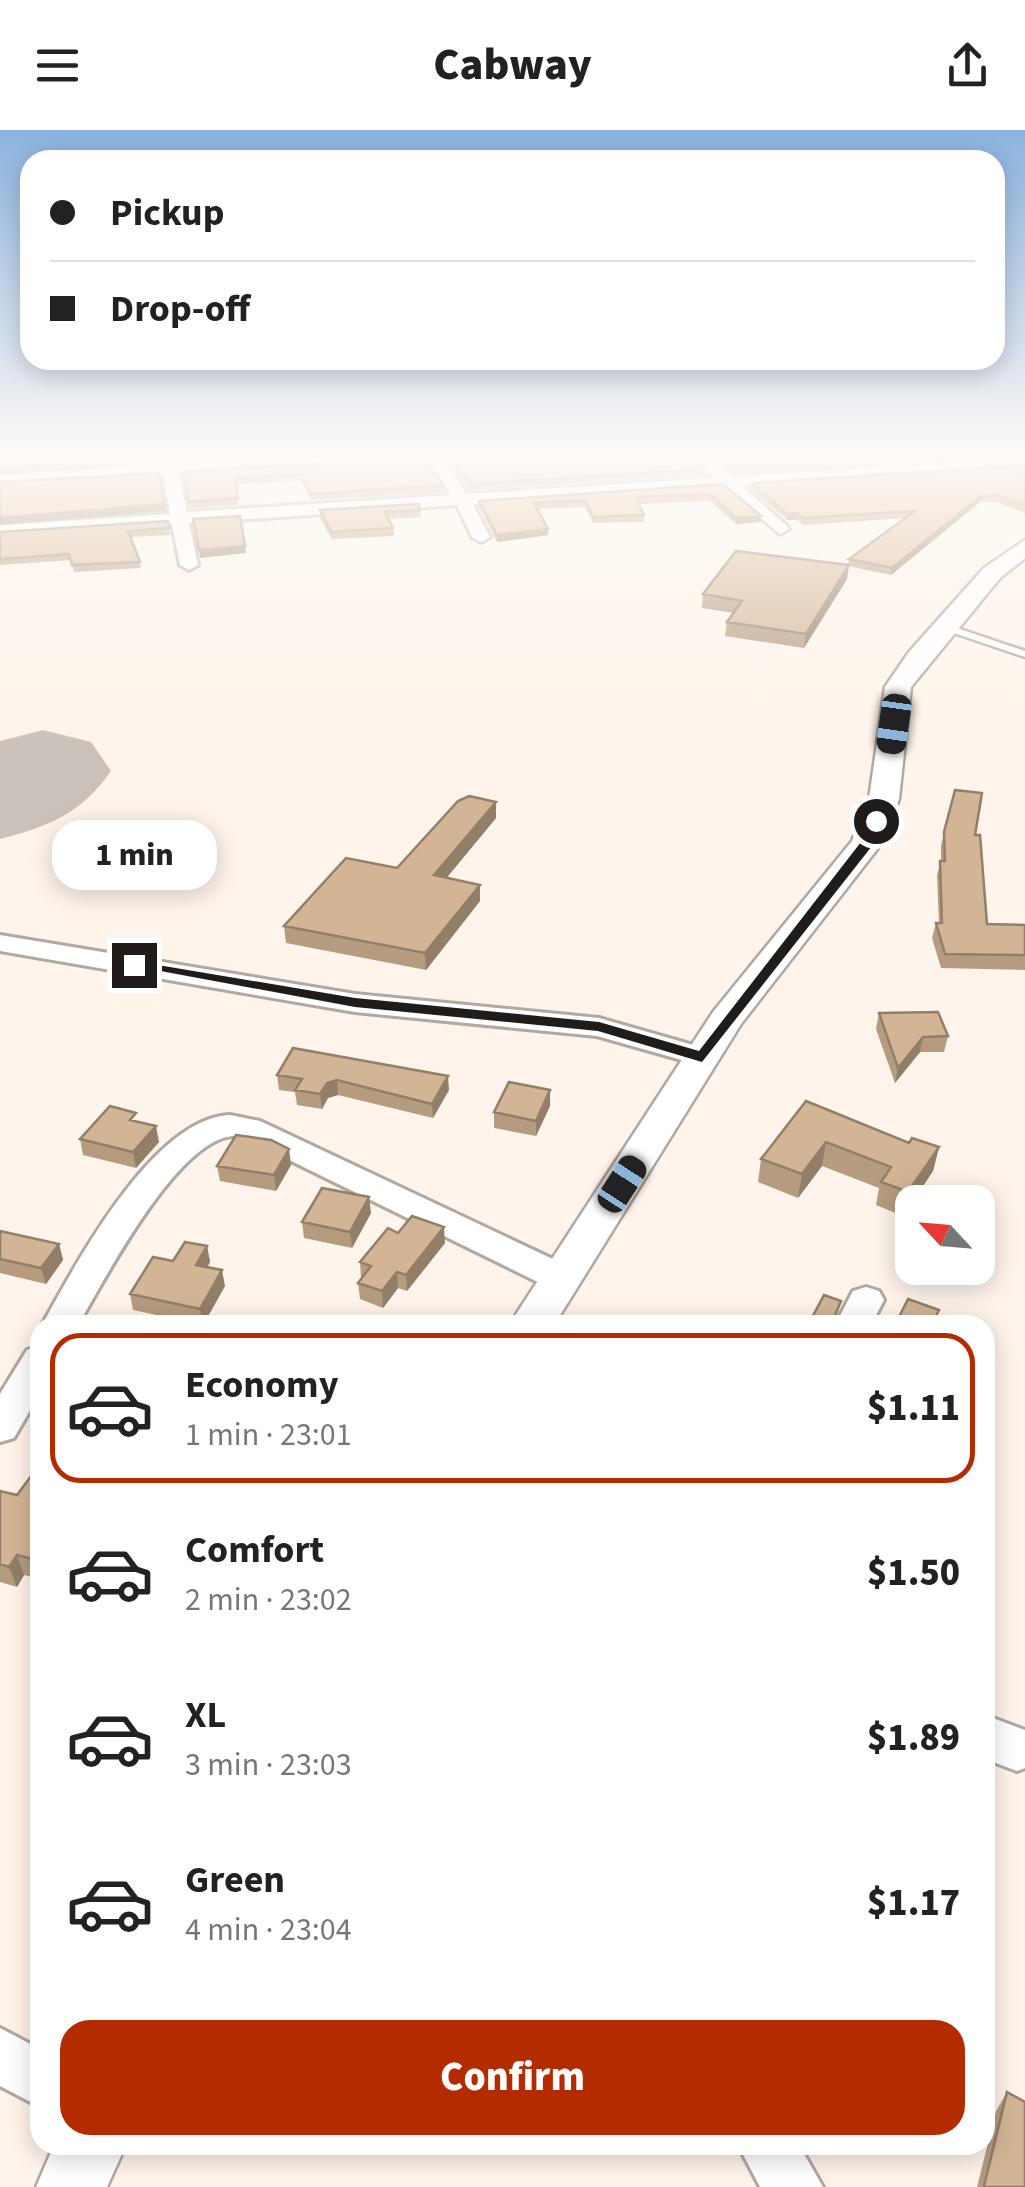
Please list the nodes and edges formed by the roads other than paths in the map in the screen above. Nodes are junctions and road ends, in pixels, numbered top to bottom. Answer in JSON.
{"nodes":[{"id":1,"x":188,"y":555,"type":"edge"},
{"id":2,"x":1015,"y":555,"type":"edge"},
{"id":3,"x":190,"y":565,"type":"dead end"},
{"id":4,"x":944,"y":627,"type":"junction"},
{"id":5,"x":1025,"y":654,"type":"edge"},
{"id":6,"x":0,"y":943,"type":"edge"},
{"id":7,"x":702,"y":1057,"type":"junction"},
{"id":8,"x":560,"y":1278,"type":"junction"},
{"id":9,"x":66,"y":1315,"type":"edge"},
{"id":10,"x":537,"y":1315,"type":"edge"},
{"id":11,"x":30,"y":1377,"type":"edge"},
{"id":12,"x":0,"y":1428,"type":"edge"},
{"id":13,"x":0,"y":2055,"type":"edge"},
{"id":14,"x":30,"y":2074,"type":"edge"},
{"id":15,"x":86,"y":2155,"type":"edge"},
{"id":16,"x":773,"y":2155,"type":"edge"},
{"id":17,"x":71,"y":2187,"type":"edge"},
{"id":18,"x":794,"y":2187,"type":"edge"}],
"edges":[{"from":1,"to":3,"type":"street"},
{"from":2,"to":4,"type":"street"},
{"from":4,"to":5,"type":"lane"},
{"from":4,"to":7,"type":"street"},
{"from":6,"to":7,"type":"street"},
{"from":7,"to":8,"type":"street"},
{"from":8,"to":9,"type":"street"},
{"from":8,"to":10,"type":"street"},
{"from":11,"to":12,"type":"street"},
{"from":13,"to":14,"type":"street"},
{"from":15,"to":17,"type":"street"},
{"from":16,"to":18,"type":"street"}]}
